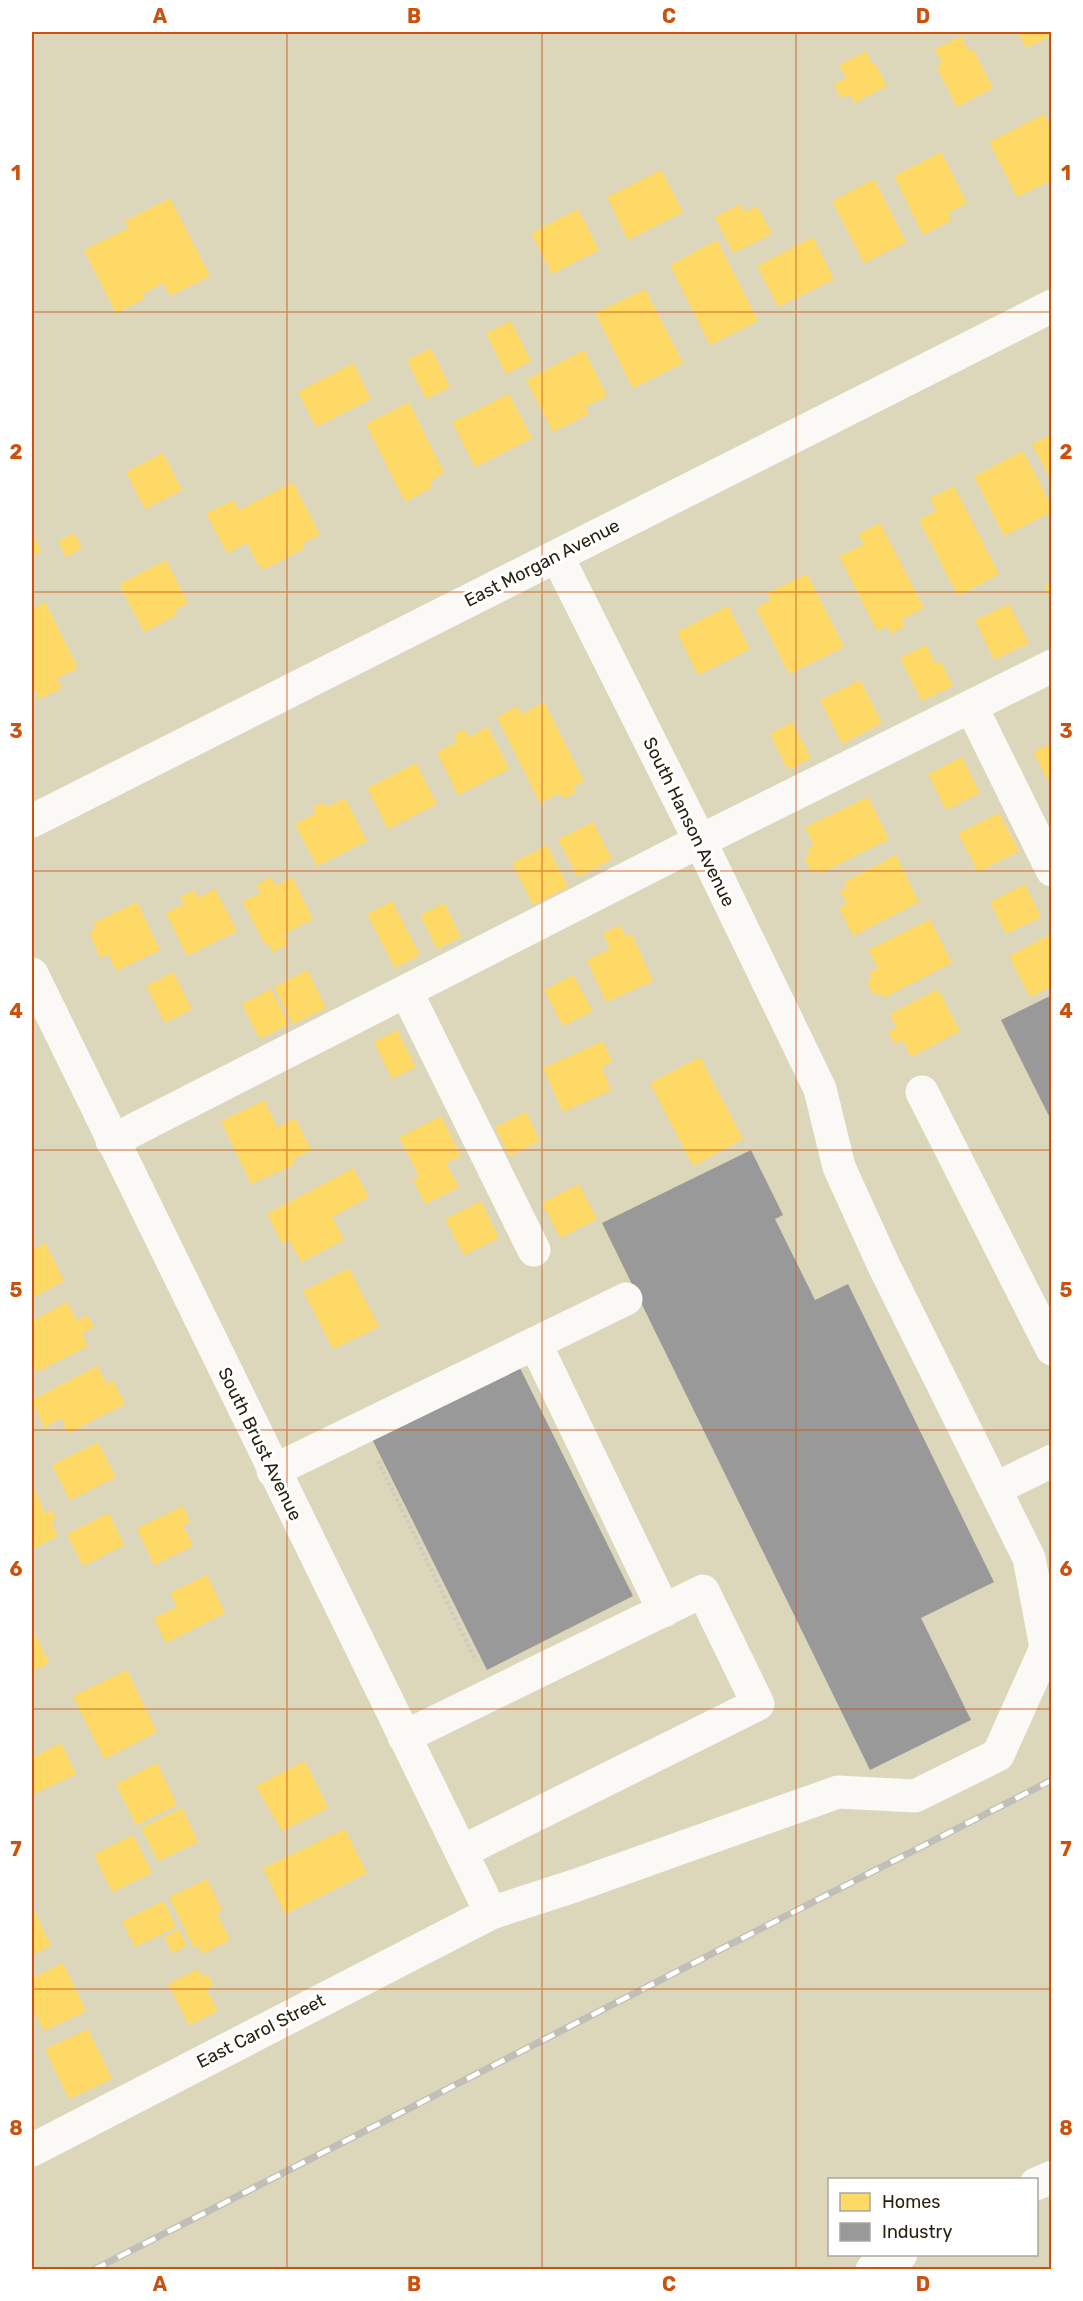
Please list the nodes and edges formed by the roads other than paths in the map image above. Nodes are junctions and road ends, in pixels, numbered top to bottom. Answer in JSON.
{"nodes":[{"id":1,"x":1052,"y":306,"type":"edge"},
{"id":2,"x":556,"y":556,"type":"junction"},
{"id":3,"x":1052,"y":666,"type":"edge"},
{"id":4,"x":971,"y":706,"type":"junction"},
{"id":5,"x":32,"y":821,"type":"edge"},
{"id":6,"x":700,"y":841,"type":"junction"},
{"id":7,"x":1052,"y":870,"type":"edge"},
{"id":8,"x":32,"y":974,"type":"edge"},
{"id":9,"x":406,"y":991,"type":"junction"},
{"id":10,"x":922,"y":1092,"type":"dead end"},
{"id":11,"x":112,"y":1141,"type":"junction"},
{"id":12,"x":534,"y":1250,"type":"dead end"},
{"id":13,"x":626,"y":1299,"type":"dead end"},
{"id":14,"x":535,"y":1343,"type":"junction"},
{"id":15,"x":1052,"y":1348,"type":"edge"},
{"id":16,"x":1052,"y":1461,"type":"edge"},
{"id":17,"x":273,"y":1471,"type":"junction"},
{"id":18,"x":995,"y":1489,"type":"junction"},
{"id":19,"x":664,"y":1611,"type":"junction"},
{"id":20,"x":404,"y":1737,"type":"junction"},
{"id":21,"x":461,"y":1852,"type":"junction"},
{"id":22,"x":490,"y":1913,"type":"junction"},
{"id":23,"x":32,"y":2150,"type":"edge"},
{"id":24,"x":1052,"y":2177,"type":"edge"},
{"id":25,"x":1038,"y":2183,"type":"edge"},
{"id":26,"x":897,"y":2256,"type":"edge"},
{"id":27,"x":872,"y":2270,"type":"edge"}],
"edges":[{"from":1,"to":2,"type":"street","name":"East Morgan Avenue"},
{"from":2,"to":5,"type":"street","name":"East Morgan Avenue"},
{"from":2,"to":6,"type":"street","name":"South Hanson Avenue"},
{"from":3,"to":4,"type":"street"},
{"from":4,"to":6,"type":"street"},
{"from":4,"to":7,"type":"street"},
{"from":6,"to":9,"type":"street"},
{"from":6,"to":18,"type":"street","name":"South Hanson Avenue"},
{"from":8,"to":11,"type":"street","name":"South Brust Avenue"},
{"from":9,"to":11,"type":"street"},
{"from":9,"to":12,"type":"street"},
{"from":10,"to":15,"type":"street"},
{"from":11,"to":17,"type":"street","name":"South Brust Avenue"},
{"from":13,"to":14,"type":"street"},
{"from":14,"to":17,"type":"street"},
{"from":14,"to":19,"type":"street"},
{"from":16,"to":18,"type":"street"},
{"from":17,"to":20,"type":"street","name":"South Brust Avenue"},
{"from":18,"to":22,"type":"street","name":"East Carol Street"},
{"from":19,"to":20,"type":"street"},
{"from":19,"to":21,"type":"street"},
{"from":20,"to":21,"type":"street","name":"South Brust Avenue"},
{"from":21,"to":22,"type":"street","name":"South Brust Avenue"},
{"from":22,"to":23,"type":"street","name":"East Carol Street"},
{"from":24,"to":25,"type":"street"},
{"from":26,"to":27,"type":"street"}]}
